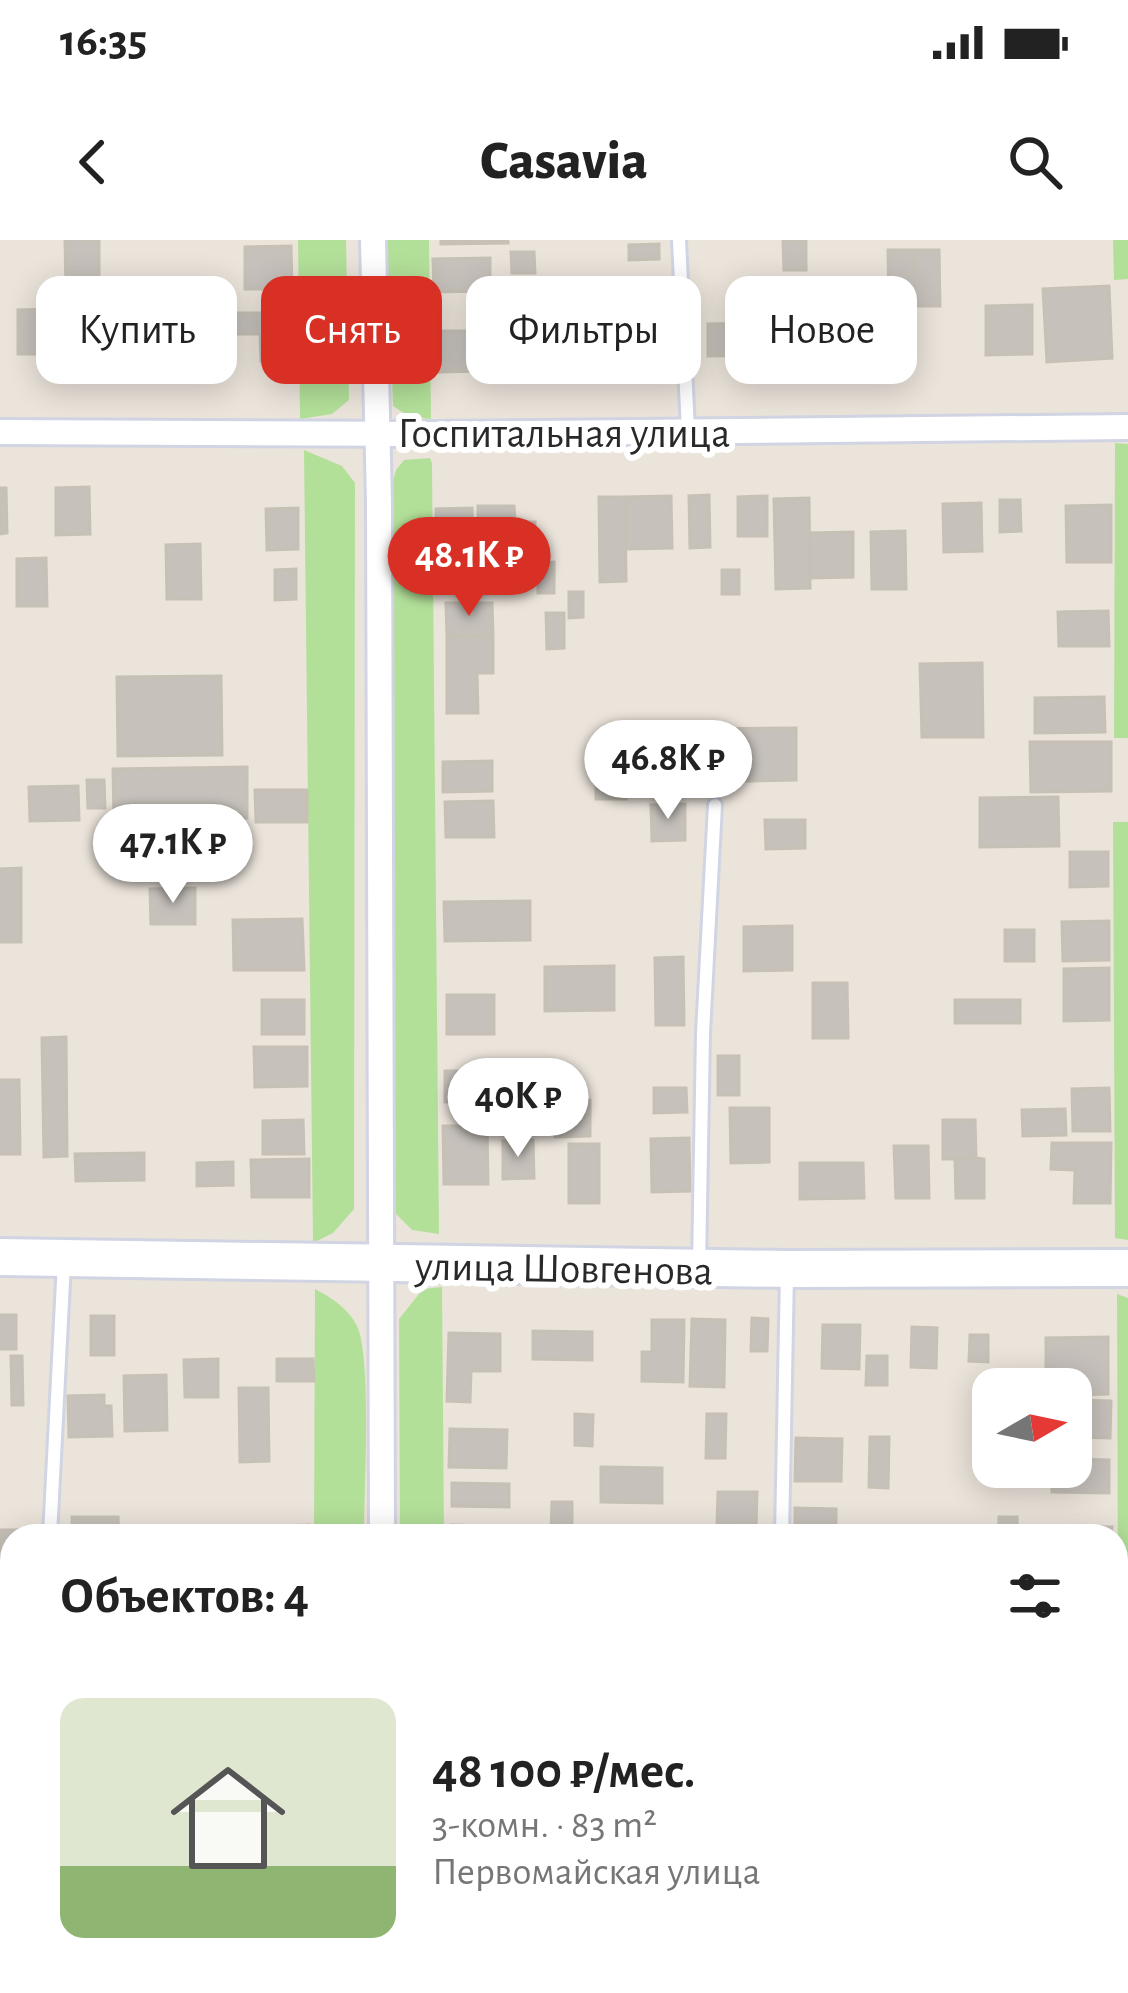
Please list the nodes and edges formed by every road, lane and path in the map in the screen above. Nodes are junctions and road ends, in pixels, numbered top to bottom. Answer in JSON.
{"nodes":[{"id":1,"x":374,"y":240,"type":"edge"},
{"id":2,"x":679,"y":240,"type":"edge"},
{"id":3,"x":1128,"y":427,"type":"edge"},
{"id":4,"x":0,"y":432,"type":"edge"},
{"id":5,"x":688,"y":432,"type":"junction"},
{"id":6,"x":378,"y":433,"type":"junction"},
{"id":7,"x":716,"y":805,"type":"dead end"},
{"id":8,"x":0,"y":1257,"type":"edge"},
{"id":9,"x":64,"y":1258,"type":"junction"},
{"id":10,"x":380,"y":1265,"type":"junction"},
{"id":11,"x":699,"y":1267,"type":"junction"},
{"id":12,"x":1128,"y":1268,"type":"edge"},
{"id":13,"x":787,"y":1269,"type":"junction"},
{"id":14,"x":51,"y":1524,"type":"edge"},
{"id":15,"x":382,"y":1524,"type":"edge"},
{"id":16,"x":782,"y":1524,"type":"edge"}],
"edges":[{"from":1,"to":6,"type":"street"},
{"from":2,"to":5,"type":"lane"},
{"from":3,"to":5,"type":"street","name":"Госпитальная улица"},
{"from":4,"to":6,"type":"street","name":"Госпитальная улица"},
{"from":5,"to":6,"type":"street","name":"Госпитальная улица"},
{"from":6,"to":10,"type":"street"},
{"from":7,"to":11,"type":"lane"},
{"from":8,"to":9,"type":"main road","name":"улица Шовгенова"},
{"from":9,"to":10,"type":"main road","name":"улица Шовгенова"},
{"from":9,"to":14,"type":"lane"},
{"from":10,"to":11,"type":"main road","name":"улица Шовгенова"},
{"from":10,"to":15,"type":"street"},
{"from":11,"to":13,"type":"main road","name":"улица Шовгенова"},
{"from":12,"to":13,"type":"main road","name":"улица Шовгенова"},
{"from":13,"to":16,"type":"lane"}]}
